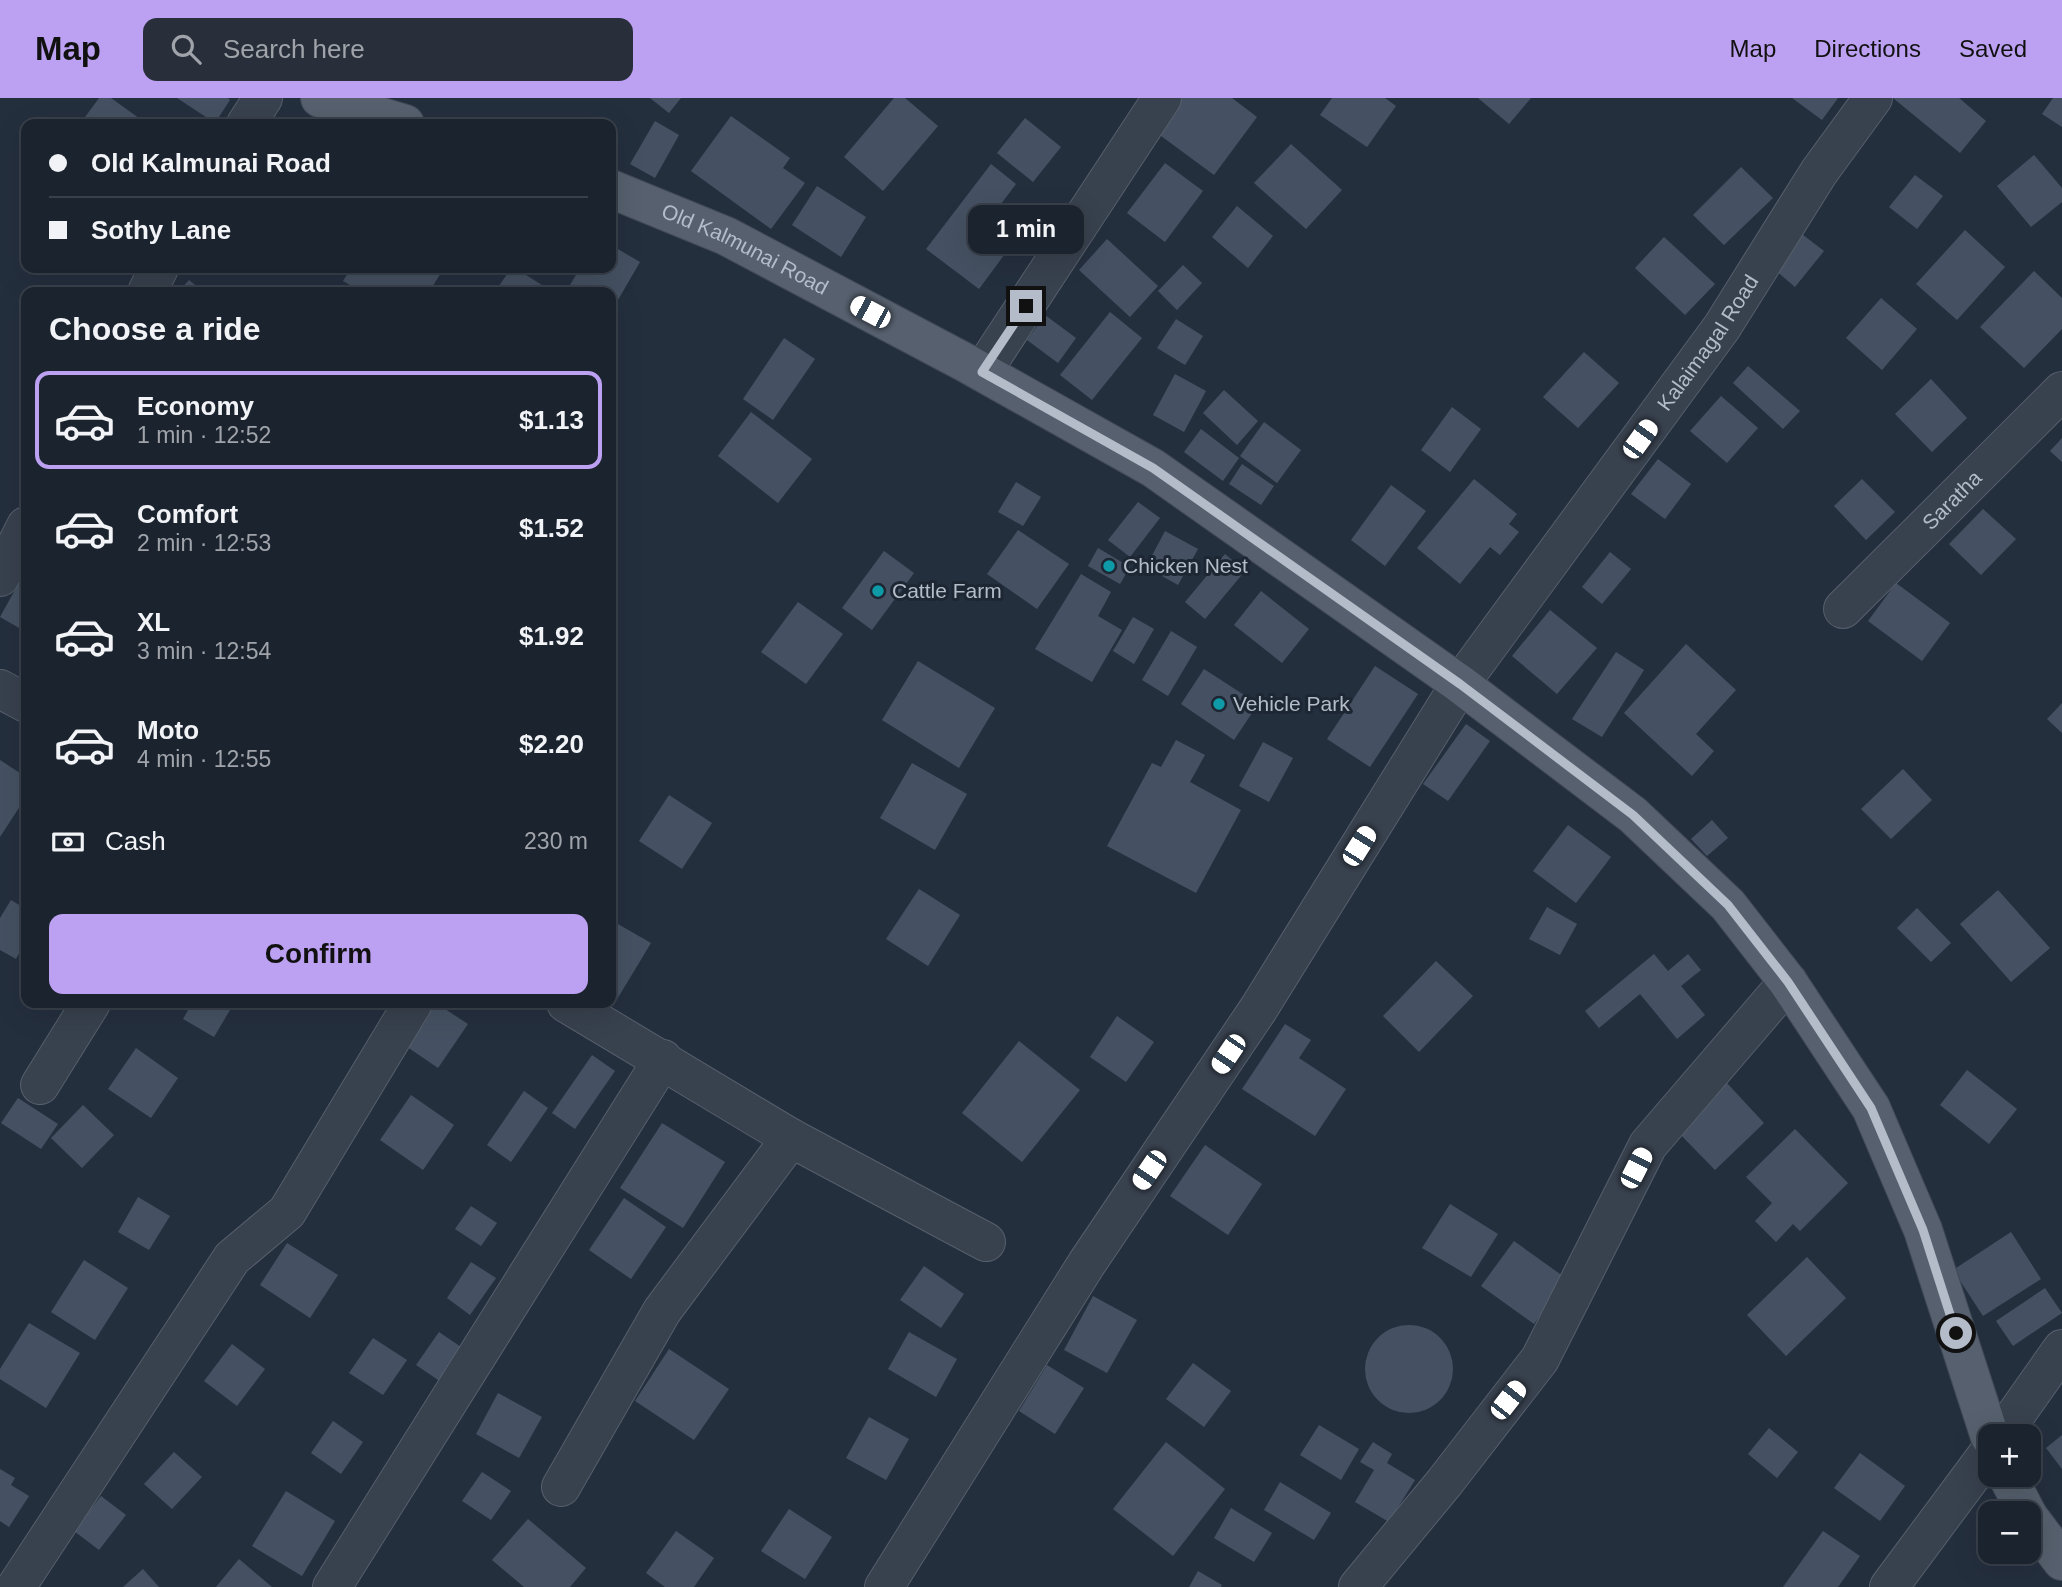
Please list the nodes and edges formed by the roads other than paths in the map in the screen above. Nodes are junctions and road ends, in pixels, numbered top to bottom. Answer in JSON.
{"nodes":[{"id":1,"x":263,"y":98,"type":"edge"},
{"id":2,"x":320,"y":98,"type":"edge"},
{"id":3,"x":1162,"y":98,"type":"edge"},
{"id":4,"x":1873,"y":98,"type":"edge"},
{"id":5,"x":249,"y":119,"type":"edge"},
{"id":6,"x":389,"y":119,"type":"edge"},
{"id":7,"x":616,"y":191,"type":"edge"},
{"id":8,"x":982,"y":372,"type":"junction"},
{"id":9,"x":2062,"y":391,"type":"edge"},
{"id":10,"x":21,"y":536,"type":"edge"},
{"id":11,"x":0,"y":577,"type":"edge"},
{"id":12,"x":1843,"y":609,"type":"dead end"},
{"id":13,"x":1460,"y":684,"type":"junction"},
{"id":14,"x":0,"y":689,"type":"edge"},
{"id":15,"x":21,"y":700,"type":"edge"},
{"id":16,"x":1788,"y":982,"type":"junction"},
{"id":17,"x":88,"y":1008,"type":"edge"},
{"id":18,"x":410,"y":1008,"type":"edge"},
{"id":19,"x":575,"y":1008,"type":"edge"},
{"id":20,"x":663,"y":1059,"type":"junction"},
{"id":21,"x":40,"y":1085,"type":"dead end"},
{"id":22,"x":791,"y":1138,"type":"junction"},
{"id":23,"x":986,"y":1242,"type":"dead end"},
{"id":24,"x":2062,"y":1349,"type":"edge"},
{"id":25,"x":1986,"y":1424,"type":"edge"},
{"id":26,"x":2009,"y":1424,"type":"edge"},
{"id":27,"x":1978,"y":1467,"type":"edge"},
{"id":28,"x":561,"y":1487,"type":"dead end"},
{"id":29,"x":2041,"y":1533,"type":"edge"},
{"id":30,"x":2062,"y":1561,"type":"edge"},
{"id":31,"x":16,"y":1587,"type":"edge"},
{"id":32,"x":332,"y":1587,"type":"edge"},
{"id":33,"x":884,"y":1587,"type":"edge"},
{"id":34,"x":1358,"y":1587,"type":"edge"},
{"id":35,"x":1889,"y":1587,"type":"edge"}],
"edges":[{"from":1,"to":5,"type":"street"},
{"from":2,"to":6,"type":"main road"},
{"from":3,"to":8,"type":"street"},
{"from":4,"to":13,"type":"street","name":"Kalaimagal Road"},
{"from":7,"to":8,"type":"main road","name":"Old Kalmunai Road"},
{"from":8,"to":13,"type":"main road","name":"Old Kalmunai Road"},
{"from":9,"to":12,"type":"street","name":"Saratha"},
{"from":10,"to":11,"type":"street"},
{"from":13,"to":16,"type":"main road","name":"Old Kalmunai Road"},
{"from":13,"to":33,"type":"street","name":"Kalaimagal Road"},
{"from":14,"to":15,"type":"street"},
{"from":16,"to":25,"type":"main road","name":"Old Kalmunai Road"},
{"from":16,"to":34,"type":"street"},
{"from":17,"to":21,"type":"street"},
{"from":18,"to":31,"type":"street"},
{"from":19,"to":20,"type":"street"},
{"from":20,"to":22,"type":"street"},
{"from":20,"to":32,"type":"street"},
{"from":22,"to":23,"type":"street"},
{"from":22,"to":28,"type":"street"},
{"from":24,"to":26,"type":"street"},
{"from":27,"to":35,"type":"street"},
{"from":29,"to":30,"type":"main road"}]}
